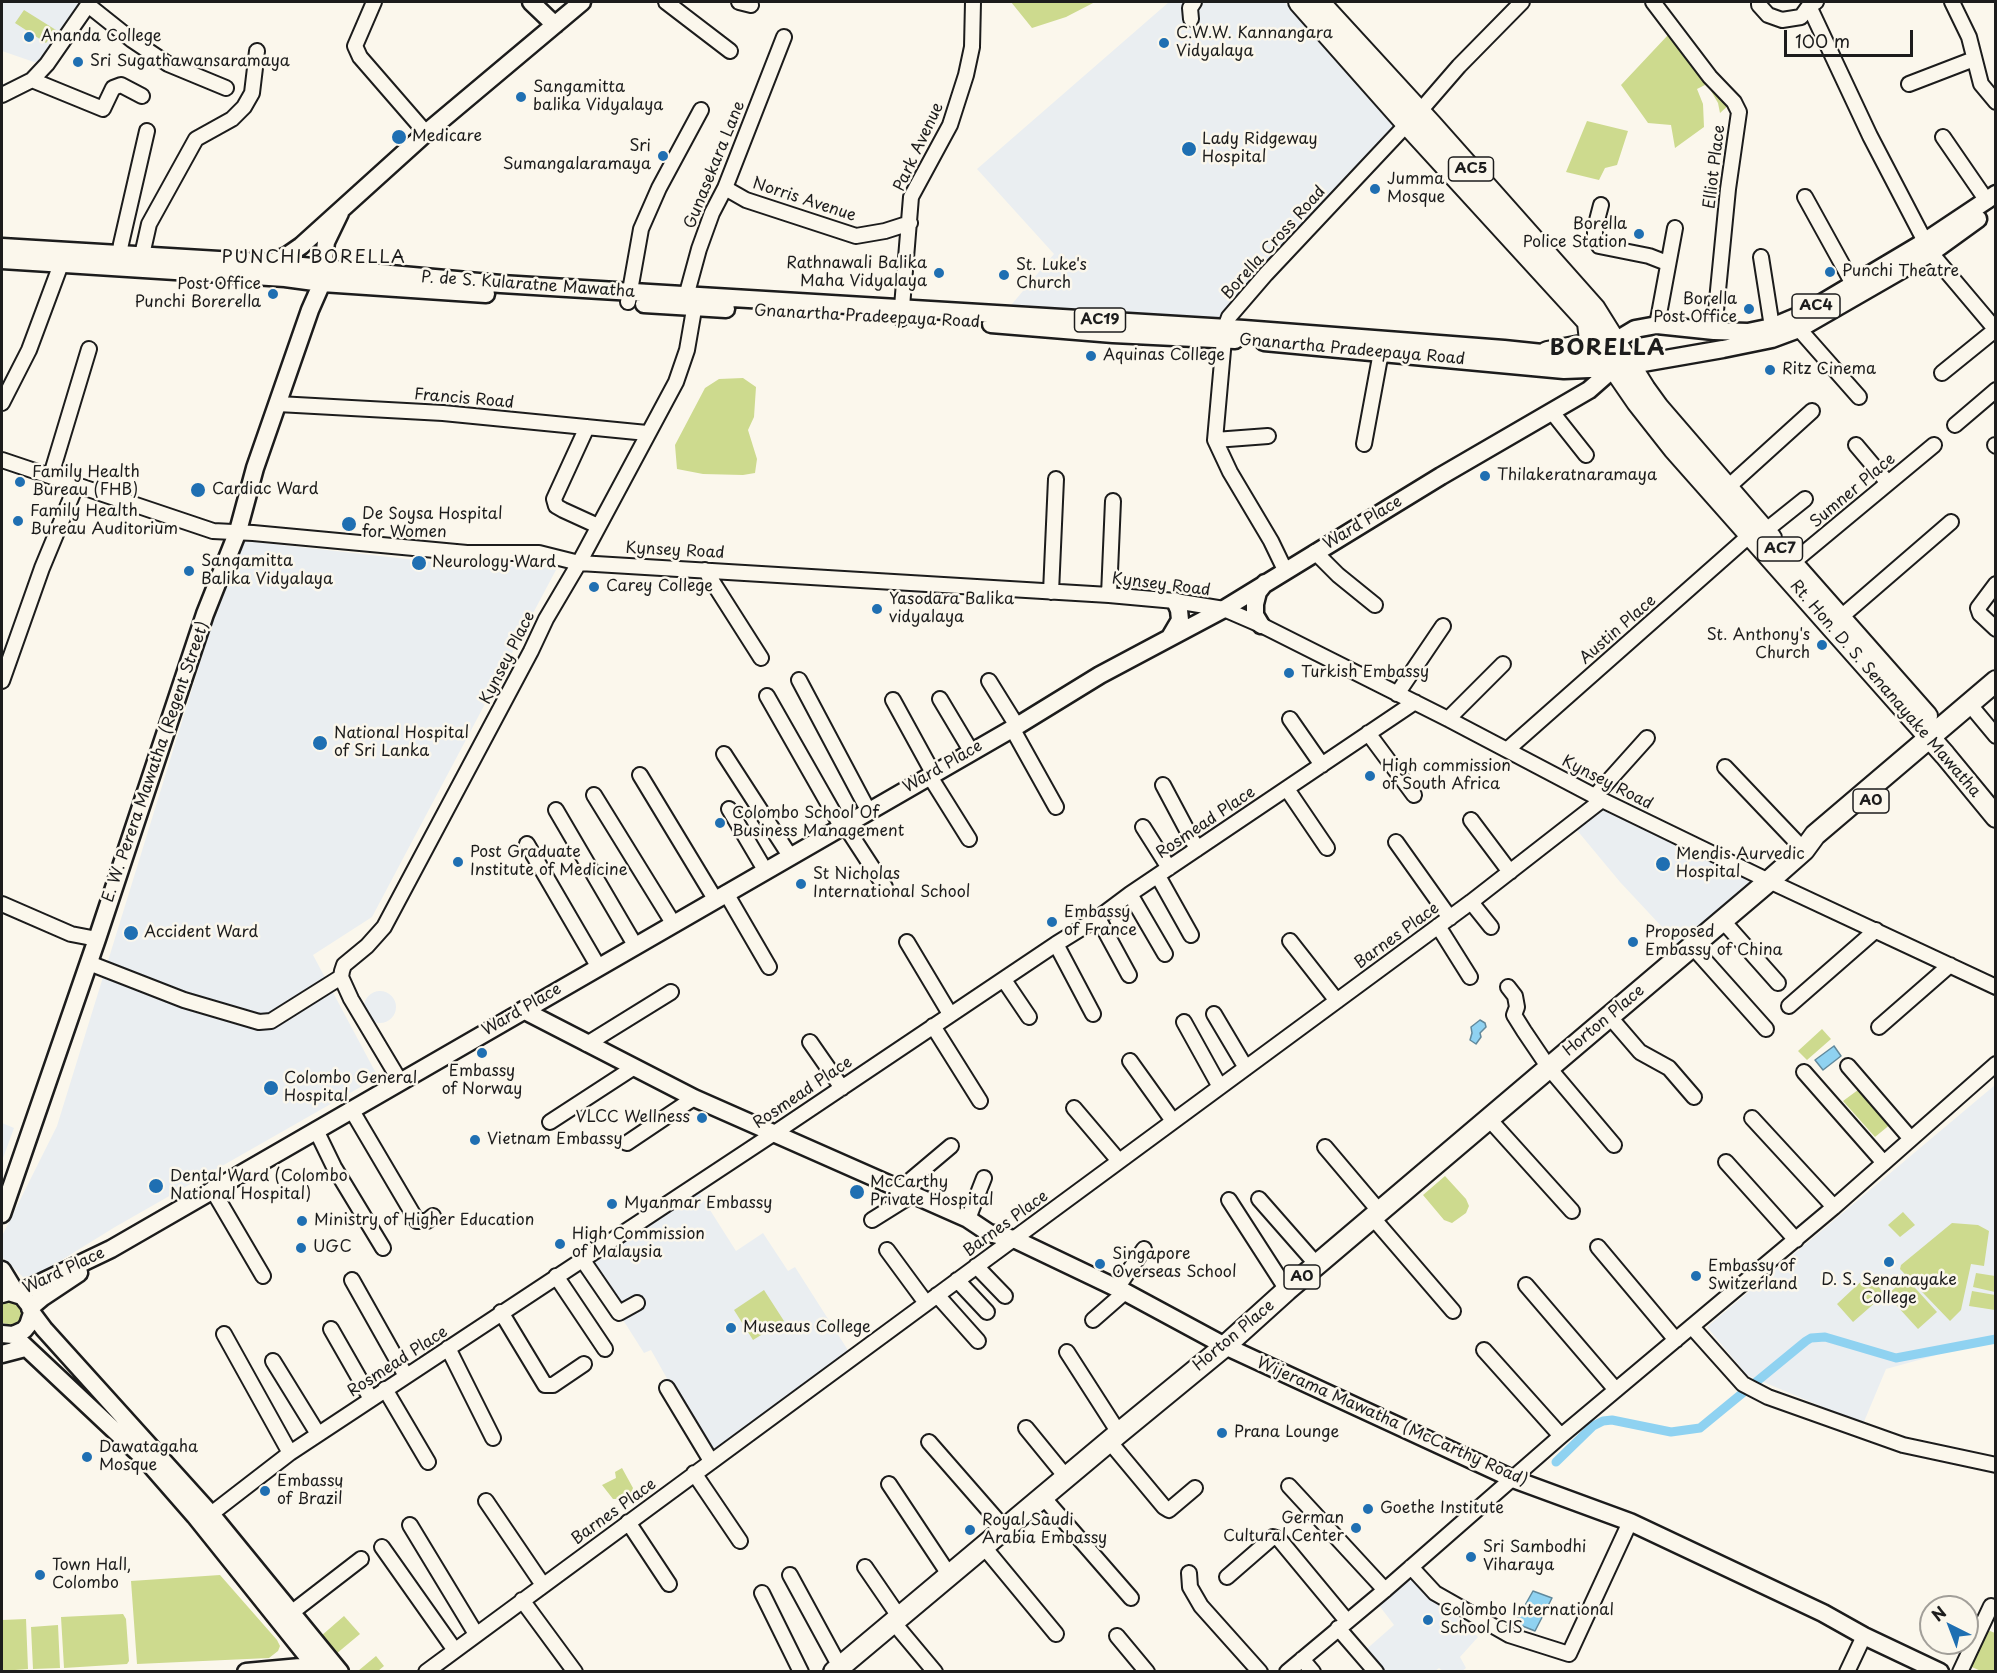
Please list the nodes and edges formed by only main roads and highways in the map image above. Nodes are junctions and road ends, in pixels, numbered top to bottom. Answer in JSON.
{"nodes":[{"id":1,"x":531,"y":2,"type":"edge"},
{"id":2,"x":582,"y":2,"type":"edge"},
{"id":3,"x":1299,"y":2,"type":"edge"},
{"id":4,"x":1320,"y":2,"type":"edge"},
{"id":5,"x":555,"y":25,"type":"junction"},
{"id":6,"x":1413,"y":118,"type":"junction"},
{"id":7,"x":1992,"y":201,"type":"edge"},
{"id":8,"x":340,"y":213,"type":"junction"},
{"id":9,"x":301,"y":246,"type":"junction"},
{"id":10,"x":2,"y":247,"type":"edge"},
{"id":11,"x":1927,"y":248,"type":"junction"},
{"id":12,"x":2,"y":260,"type":"edge"},
{"id":13,"x":118,"y":261,"type":"junction"},
{"id":14,"x":269,"y":263,"type":"junction"},
{"id":15,"x":301,"y":273,"type":"junction"},
{"id":16,"x":323,"y":275,"type":"junction"},
{"id":17,"x":690,"y":302,"type":"joint"},
{"id":18,"x":310,"y":310,"type":"junction"},
{"id":19,"x":1588,"y":322,"type":"junction"},
{"id":20,"x":1225,"y":334,"type":"junction"},
{"id":21,"x":1547,"y":352,"type":"junction"},
{"id":22,"x":1616,"y":357,"type":"junction"},
{"id":23,"x":1758,"y":533,"type":"junction"},
{"id":24,"x":1266,"y":582,"type":"junction"},
{"id":25,"x":1175,"y":601,"type":"road end"},
{"id":26,"x":1261,"y":625,"type":"road end"},
{"id":27,"x":1170,"y":638,"type":"junction"},
{"id":28,"x":1995,"y":681,"type":"edge"},
{"id":29,"x":1995,"y":696,"type":"edge"},
{"id":30,"x":1937,"y":738,"type":"junction"},
{"id":31,"x":1995,"y":796,"type":"edge"},
{"id":32,"x":1995,"y":817,"type":"edge"},
{"id":33,"x":523,"y":1010,"type":"junction"},
{"id":34,"x":2,"y":1214,"type":"edge"},
{"id":35,"x":111,"y":1249,"type":"junction"},
{"id":36,"x":2,"y":1270,"type":"edge"},
{"id":37,"x":11,"y":1294,"type":"edge"},
{"id":38,"x":31,"y":1310,"type":"junction"},
{"id":39,"x":6,"y":1336,"type":"edge"},
{"id":40,"x":1225,"y":1346,"type":"junction"},
{"id":41,"x":26,"y":1348,"type":"junction"},
{"id":42,"x":2,"y":1354,"type":"edge"},
{"id":43,"x":297,"y":1644,"type":"junction"},
{"id":44,"x":278,"y":1669,"type":"junction"},
{"id":45,"x":330,"y":1669,"type":"edge"},
{"id":46,"x":837,"y":1669,"type":"edge"},
{"id":47,"x":246,"y":1671,"type":"edge"},
{"id":48,"x":1940,"y":1671,"type":"edge"}],
"edges":[{"from":1,"to":5,"type":"main road"},
{"from":2,"to":5,"type":"main road"},
{"from":3,"to":6,"type":"highway","number":"AC5"},
{"from":4,"to":6,"type":"highway","number":"AC5"},
{"from":5,"to":8,"type":"main road"},
{"from":6,"to":19,"type":"highway","number":"AC5"},
{"from":6,"to":22,"type":"highway","number":"AC5"},
{"from":7,"to":11,"type":"main road","number":"AC4"},
{"from":8,"to":9,"type":"main road"},
{"from":8,"to":16,"type":"main road","name":"E. W. Perera Mawatha (Regent Street)"},
{"from":9,"to":14,"type":"main road"},
{"from":9,"to":15,"type":"main road"},
{"from":10,"to":13,"type":"main road","name":"P. de S. Kularatne Mawatha","number":"AC19"},
{"from":11,"to":22,"type":"main road","number":"AC4"},
{"from":11,"to":22,"type":"main road","number":"AC4"},
{"from":12,"to":13,"type":"main road","name":"P. de S. Kularatne Mawatha","number":"AC19"},
{"from":13,"to":14,"type":"main road","name":"P. de S. Kularatne Mawatha","number":"AC19"},
{"from":13,"to":15,"type":"main road","name":"P. de S. Kularatne Mawatha","number":"AC19"},
{"from":14,"to":15,"type":"main road","name":"P. de S. Kularatne Mawatha","number":"AC19"},
{"from":15,"to":16,"type":"main road","name":"P. de S. Kularatne Mawatha","number":"AC19"},
{"from":15,"to":18,"type":"main road"},
{"from":16,"to":17,"type":"main road","name":"P. de S. Kularatne Mawatha","number":"AC19"},
{"from":16,"to":18,"type":"main road","name":"E. W. Perera Mawatha (Regent Street)"},
{"from":17,"to":20,"type":"main road","name":"Gnanartha Pradeepaya Road","number":"AC19"},
{"from":18,"to":34,"type":"main road","name":"E. W. Perera Mawatha (Regent Street)"},
{"from":19,"to":21,"type":"highway"},
{"from":19,"to":22,"type":"highway","number":"AC5"},
{"from":20,"to":21,"type":"main road","name":"Gnanartha Pradeepaya Road","number":"AC19"},
{"from":20,"to":22,"type":"main road","name":"Gnanartha Pradeepaya Road","number":"AC19"},
{"from":21,"to":22,"type":"main road","name":"Gnanartha Pradeepaya Road","number":"AC19"},
{"from":22,"to":23,"type":"highway","name":"Rt. Hon. D. S. Senanayake Mawatha","number":"AC7"},
{"from":22,"to":23,"type":"highway","name":"Rt. Hon. D. S. Senanayake Mawatha","number":"AC7"},
{"from":22,"to":24,"type":"main road","name":"Ward Place"},
{"from":23,"to":30,"type":"highway","name":"Rt. Hon. D. S. Senanayake Mawatha","number":"AC7"},
{"from":23,"to":30,"type":"highway","name":"Rt. Hon. D. S. Senanayake Mawatha","number":"AC7"},
{"from":24,"to":26,"type":"main road"},
{"from":24,"to":27,"type":"main road","name":"Ward Place"},
{"from":25,"to":27,"type":"main road"},
{"from":27,"to":33,"type":"main road","name":"Ward Place"},
{"from":28,"to":30,"type":"highway","number":"A0"},
{"from":29,"to":30,"type":"highway","number":"A0"},
{"from":30,"to":31,"type":"highway","name":"Rt. Hon. D. S. Senanayake Mawatha","number":"AC7"},
{"from":30,"to":32,"type":"highway","name":"Rt. Hon. D. S. Senanayake Mawatha","number":"AC7"},
{"from":30,"to":40,"type":"highway","name":"Horton Place","number":"A0"},
{"from":33,"to":35,"type":"main road","name":"Ward Place"},
{"from":33,"to":40,"type":"main road","name":"Wijerama Mawatha (McCarthy Road)"},
{"from":35,"to":37,"type":"main road","name":"Ward Place"},
{"from":35,"to":38,"type":"main road","name":"Ward Place"},
{"from":36,"to":37,"type":"main road"},
{"from":37,"to":38,"type":"main road"},
{"from":38,"to":39,"type":"main road","name":"Ward Place"},
{"from":38,"to":45,"type":"main road"},
{"from":39,"to":41,"type":"main road"},
{"from":40,"to":46,"type":"highway","name":"Horton Place","number":"A0"},
{"from":40,"to":48,"type":"main road","name":"Wijerama Mawatha (McCarthy Road)"},
{"from":41,"to":42,"type":"main road"},
{"from":41,"to":43,"type":"main road"},
{"from":43,"to":44,"type":"main road"},
{"from":43,"to":45,"type":"main road"},
{"from":44,"to":45,"type":"main road"},
{"from":44,"to":47,"type":"main road"}]}
